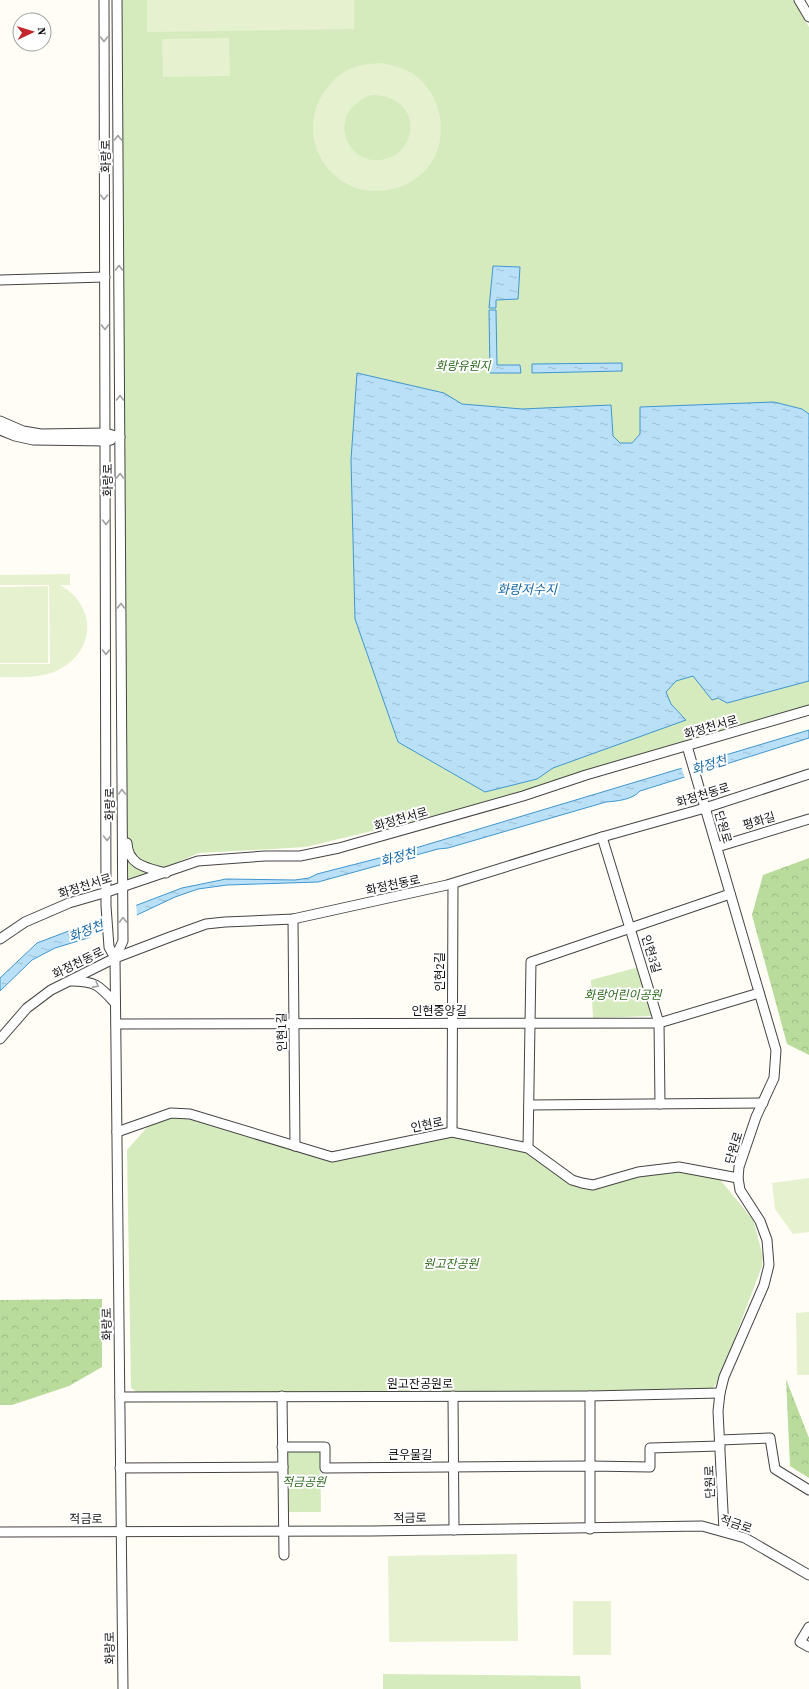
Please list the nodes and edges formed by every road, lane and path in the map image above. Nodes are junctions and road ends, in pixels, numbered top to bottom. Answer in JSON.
{"nodes":[{"id":1,"x":104,"y":0,"type":"edge"},
{"id":2,"x":117,"y":0,"type":"edge"},
{"id":3,"x":799,"y":0,"type":"edge"},
{"id":4,"x":809,"y":17,"type":"edge"},
{"id":5,"x":105,"y":277,"type":"junction"},
{"id":6,"x":0,"y":280,"type":"edge"},
{"id":7,"x":0,"y":422,"type":"edge"},
{"id":8,"x":0,"y":430,"type":"edge"},
{"id":9,"x":105,"y":437,"type":"junction"},
{"id":10,"x":120,"y":437,"type":"junction"},
{"id":11,"x":809,"y":710,"type":"edge"},
{"id":12,"x":688,"y":750,"type":"junction"},
{"id":13,"x":809,"y":774,"type":"edge"},
{"id":14,"x":705,"y":808,"type":"junction"},
{"id":15,"x":809,"y":819,"type":"edge"},
{"id":16,"x":123,"y":820,"type":"junction"},
{"id":17,"x":602,"y":837,"type":"junction"},
{"id":18,"x":717,"y":847,"type":"junction"},
{"id":19,"x":166,"y":873,"type":"junction"},
{"id":20,"x":452,"y":884,"type":"junction"},
{"id":21,"x":123,"y":887,"type":"junction"},
{"id":22,"x":107,"y":892,"type":"junction"},
{"id":23,"x":730,"y":894,"type":"junction"},
{"id":24,"x":293,"y":918,"type":"junction"},
{"id":25,"x":630,"y":928,"type":"junction"},
{"id":26,"x":0,"y":939,"type":"edge"},
{"id":27,"x":115,"y":958,"type":"junction"},
{"id":28,"x":70,"y":981,"type":"junction"},
{"id":29,"x":759,"y":993,"type":"junction"},
{"id":30,"x":115,"y":1003,"type":"junction"},
{"id":31,"x":452,"y":1023,"type":"junction"},
{"id":32,"x":530,"y":1023,"type":"junction"},
{"id":33,"x":659,"y":1023,"type":"junction"},
{"id":34,"x":116,"y":1024,"type":"junction"},
{"id":35,"x":294,"y":1024,"type":"junction"},
{"id":36,"x":0,"y":1039,"type":"edge"},
{"id":37,"x":763,"y":1103,"type":"junction"},
{"id":38,"x":660,"y":1104,"type":"junction"},
{"id":39,"x":529,"y":1105,"type":"junction"},
{"id":40,"x":117,"y":1132,"type":"junction"},
{"id":41,"x":452,"y":1132,"type":"junction"},
{"id":42,"x":295,"y":1146,"type":"junction"},
{"id":43,"x":528,"y":1148,"type":"junction"},
{"id":44,"x":738,"y":1178,"type":"junction"},
{"id":45,"x":720,"y":1392,"type":"junction"},
{"id":46,"x":282,"y":1396,"type":"junction"},
{"id":47,"x":453,"y":1396,"type":"junction"},
{"id":48,"x":590,"y":1396,"type":"junction"},
{"id":49,"x":120,"y":1397,"type":"junction"},
{"id":50,"x":720,"y":1443,"type":"junction"},
{"id":51,"x":282,"y":1447,"type":"junction"},
{"id":52,"x":590,"y":1466,"type":"junction"},
{"id":53,"x":283,"y":1467,"type":"junction"},
{"id":54,"x":453,"y":1467,"type":"junction"},
{"id":55,"x":120,"y":1468,"type":"junction"},
{"id":56,"x":809,"y":1490,"type":"edge"},
{"id":57,"x":590,"y":1529,"type":"junction"},
{"id":58,"x":454,"y":1530,"type":"junction"},
{"id":59,"x":121,"y":1531,"type":"junction"},
{"id":60,"x":284,"y":1531,"type":"junction"},
{"id":61,"x":724,"y":1531,"type":"junction"},
{"id":62,"x":0,"y":1532,"type":"edge"},
{"id":63,"x":284,"y":1555,"type":"dead end"},
{"id":64,"x":809,"y":1575,"type":"edge"},
{"id":65,"x":809,"y":1627,"type":"edge"},
{"id":66,"x":809,"y":1647,"type":"edge"},
{"id":67,"x":123,"y":1689,"type":"edge"}],
"edges":[{"from":1,"to":5,"type":"street","name":"화랑로","one_way":true},
{"from":10,"to":2,"type":"street","name":"화랑로","one_way":true},
{"from":3,"to":4,"type":"street"},
{"from":5,"to":6,"type":"street"},
{"from":5,"to":9,"type":"street","name":"화랑로","one_way":true},
{"from":7,"to":9,"type":"street"},
{"from":8,"to":9,"type":"street"},
{"from":9,"to":10,"type":"street"},
{"from":9,"to":22,"type":"street","name":"화랑로","one_way":true},
{"from":16,"to":10,"type":"street","name":"화랑로","one_way":true},
{"from":11,"to":12,"type":"street","name":"화정천서로"},
{"from":12,"to":14,"type":"street","name":"단원로"},
{"from":12,"to":19,"type":"street","name":"화정천서로"},
{"from":13,"to":14,"type":"street","name":"화정천동로"},
{"from":14,"to":17,"type":"street","name":"화정천동로"},
{"from":14,"to":18,"type":"street","name":"단원로"},
{"from":15,"to":18,"type":"street","name":"평화길"},
{"from":16,"to":19,"type":"street"},
{"from":16,"to":21,"type":"street","name":"화랑로"},
{"from":17,"to":20,"type":"street","name":"화정천동로"},
{"from":17,"to":25,"type":"street","name":"인현3길"},
{"from":18,"to":23,"type":"street","name":"단원로"},
{"from":19,"to":21,"type":"street","name":"화정천서로"},
{"from":20,"to":24,"type":"street","name":"화정천동로"},
{"from":20,"to":31,"type":"street","name":"인현2길"},
{"from":21,"to":22,"type":"street","name":"화정천서로"},
{"from":27,"to":21,"type":"street","name":"화랑로","one_way":true},
{"from":22,"to":26,"type":"street","name":"화정천서로"},
{"from":22,"to":27,"type":"street","name":"화랑로"},
{"from":23,"to":25,"type":"street"},
{"from":23,"to":29,"type":"street","name":"단원로"},
{"from":24,"to":27,"type":"street","name":"화정천동로"},
{"from":24,"to":35,"type":"street","name":"인현1길"},
{"from":25,"to":32,"type":"street"},
{"from":25,"to":33,"type":"street","name":"인현3길"},
{"from":27,"to":28,"type":"street","name":"화정천동로"},
{"from":27,"to":30,"type":"street","name":"화랑로"},
{"from":28,"to":30,"type":"street","one_way":true},
{"from":28,"to":36,"type":"street","name":"화정천동로"},
{"from":29,"to":33,"type":"street","name":"인현중앙길"},
{"from":29,"to":37,"type":"street","name":"단원로"},
{"from":30,"to":34,"type":"street","name":"화랑로"},
{"from":31,"to":32,"type":"street","name":"인현중앙길"},
{"from":31,"to":35,"type":"street","name":"인현중앙길"},
{"from":31,"to":41,"type":"street","name":"인현2길"},
{"from":32,"to":33,"type":"street","name":"인현중앙길"},
{"from":32,"to":39,"type":"street"},
{"from":33,"to":38,"type":"street","name":"인현3길"},
{"from":34,"to":35,"type":"street","name":"인현중앙길"},
{"from":34,"to":40,"type":"street","name":"화랑로"},
{"from":35,"to":42,"type":"street","name":"인현1길"},
{"from":37,"to":38,"type":"street"},
{"from":37,"to":44,"type":"street","name":"단원로"},
{"from":38,"to":39,"type":"street"},
{"from":39,"to":43,"type":"street"},
{"from":40,"to":42,"type":"street","name":"인현로"},
{"from":40,"to":49,"type":"street","name":"화랑로"},
{"from":41,"to":42,"type":"street","name":"인현로"},
{"from":41,"to":43,"type":"street","name":"인현로"},
{"from":43,"to":44,"type":"street","name":"인현로"},
{"from":44,"to":45,"type":"street","name":"단원로"},
{"from":45,"to":48,"type":"street","name":"원고잔공원로"},
{"from":45,"to":50,"type":"street","name":"단원로"},
{"from":46,"to":47,"type":"street","name":"원고잔공원로"},
{"from":46,"to":49,"type":"street","name":"원고잔공원로"},
{"from":46,"to":51,"type":"street"},
{"from":47,"to":48,"type":"street","name":"원고잔공원로"},
{"from":47,"to":54,"type":"street"},
{"from":48,"to":52,"type":"street"},
{"from":49,"to":55,"type":"street","name":"화랑로"},
{"from":50,"to":52,"type":"street","name":"큰우물길"},
{"from":50,"to":56,"type":"street"},
{"from":50,"to":61,"type":"street","name":"단원로"},
{"from":51,"to":53,"type":"street"},
{"from":51,"to":54,"type":"street","name":"큰우물길"},
{"from":52,"to":54,"type":"street","name":"큰우물길"},
{"from":52,"to":57,"type":"street"},
{"from":53,"to":55,"type":"street"},
{"from":53,"to":60,"type":"street"},
{"from":54,"to":58,"type":"street"},
{"from":55,"to":59,"type":"street","name":"화랑로"},
{"from":57,"to":58,"type":"street","name":"적금로"},
{"from":57,"to":61,"type":"street","name":"적금로"},
{"from":58,"to":60,"type":"street","name":"적금로"},
{"from":59,"to":60,"type":"street","name":"적금로"},
{"from":59,"to":62,"type":"street","name":"적금로"},
{"from":59,"to":67,"type":"street","name":"화랑로"},
{"from":60,"to":63,"type":"street"},
{"from":61,"to":64,"type":"street","name":"적금로"},
{"from":65,"to":66,"type":"street"}]}
